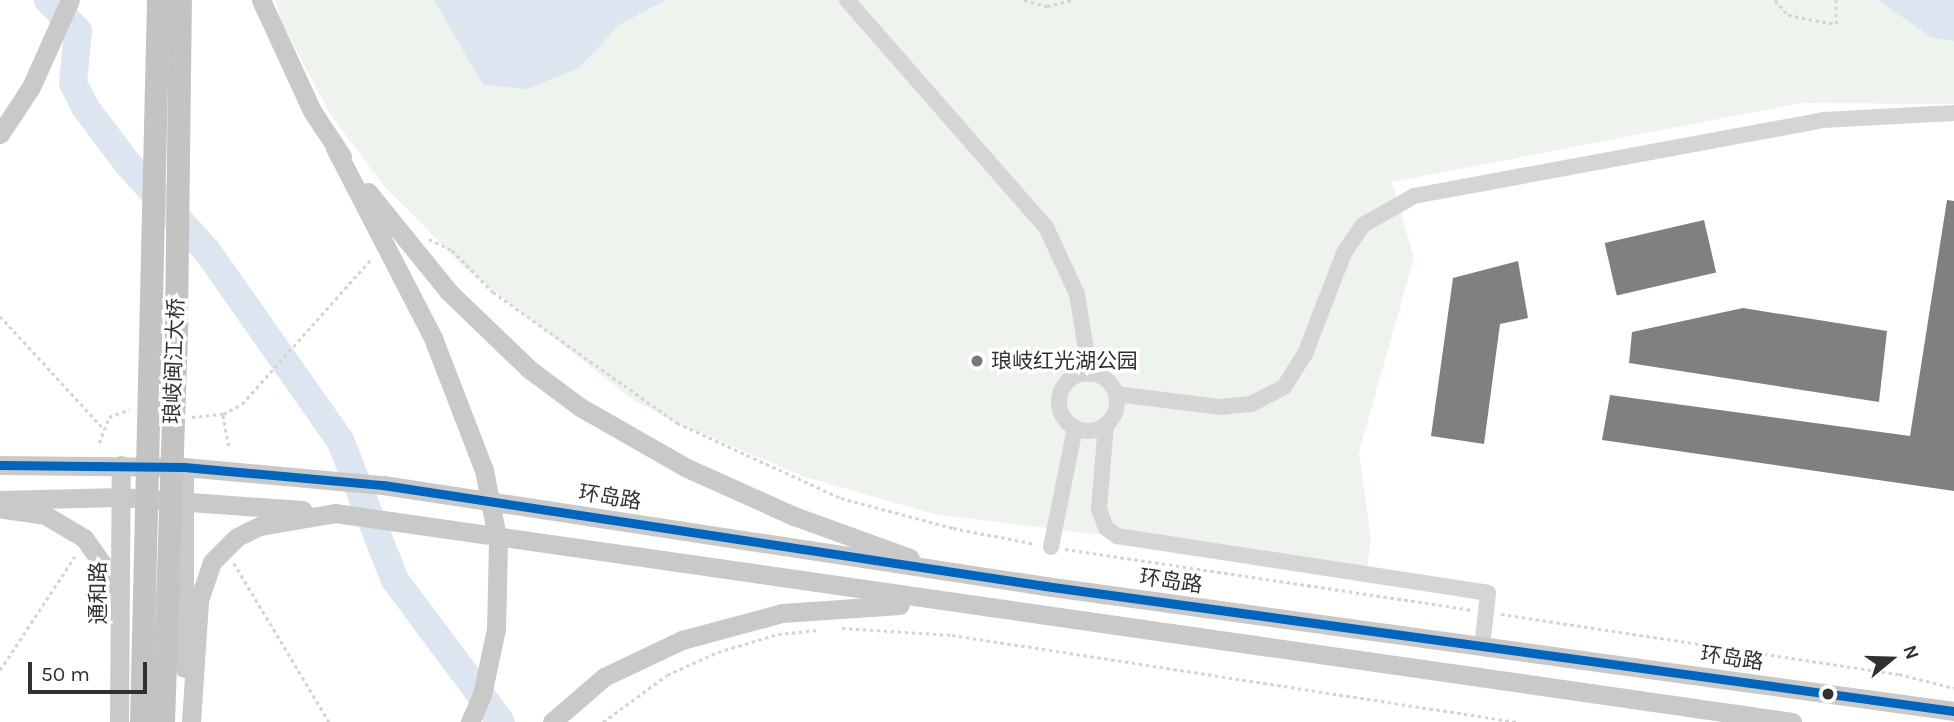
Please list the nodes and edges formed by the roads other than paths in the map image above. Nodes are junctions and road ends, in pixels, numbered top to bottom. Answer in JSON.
{"nodes":[{"id":1,"x":70,"y":0,"type":"edge"},
{"id":2,"x":158,"y":0,"type":"edge"},
{"id":3,"x":180,"y":0,"type":"edge"},
{"id":4,"x":261,"y":0,"type":"edge"},
{"id":5,"x":846,"y":0,"type":"edge"},
{"id":6,"x":1954,"y":113,"type":"edge"},
{"id":7,"x":0,"y":134,"type":"edge"},
{"id":8,"x":335,"y":148,"type":"junction"},
{"id":9,"x":1090,"y":373,"type":"junction"},
{"id":10,"x":1116,"y":394,"type":"junction"},
{"id":11,"x":1106,"y":425,"type":"junction"},
{"id":12,"x":1075,"y":428,"type":"junction"},
{"id":13,"x":0,"y":465,"type":"edge"},
{"id":14,"x":121,"y":465,"type":"junction"},
{"id":15,"x":184,"y":467,"type":"junction"},
{"id":16,"x":120,"y":497,"type":"junction"},
{"id":17,"x":0,"y":500,"type":"edge"},
{"id":18,"x":184,"y":500,"type":"junction"},
{"id":19,"x":0,"y":508,"type":"edge"},
{"id":20,"x":335,"y":513,"type":"junction"},
{"id":21,"x":1051,"y":547,"type":"dead end"},
{"id":22,"x":951,"y":572,"type":"junction"},
{"id":23,"x":948,"y":603,"type":"junction"},
{"id":24,"x":121,"y":631,"type":"junction"},
{"id":25,"x":1482,"y":647,"type":"junction"},
{"id":26,"x":1954,"y":711,"type":"edge"},
{"id":27,"x":119,"y":722,"type":"edge"},
{"id":28,"x":141,"y":722,"type":"edge"},
{"id":29,"x":163,"y":722,"type":"edge"},
{"id":30,"x":184,"y":722,"type":"edge"},
{"id":31,"x":191,"y":722,"type":"edge"},
{"id":32,"x":470,"y":722,"type":"edge"},
{"id":33,"x":552,"y":722,"type":"edge"},
{"id":34,"x":1792,"y":722,"type":"edge"}],
"edges":[{"from":1,"to":7,"type":"main road"},
{"from":2,"to":28,"type":"highway","name":"琅岐闽江大桥","bridge":true},
{"from":3,"to":29,"type":"highway","name":"琅岐闽江大桥","bridge":true},
{"from":4,"to":8,"type":"main road","bridge":true},
{"from":5,"to":9,"type":"street"},
{"from":6,"to":10,"type":"street"},
{"from":8,"to":22,"type":"main road","bridge":true},
{"from":8,"to":32,"type":"main road","bridge":true},
{"from":9,"to":10,"type":"street"},
{"from":9,"to":12,"type":"street"},
{"from":10,"to":11,"type":"street"},
{"from":11,"to":12,"type":"street"},
{"from":11,"to":25,"type":"street"},
{"from":12,"to":21,"type":"street"},
{"from":13,"to":14,"type":"main road"},
{"from":14,"to":15,"type":"main road"},
{"from":14,"to":16,"type":"main road","name":"通和路"},
{"from":15,"to":18,"type":"main road"},
{"from":15,"to":22,"type":"main road","name":"环岛路"},
{"from":16,"to":17,"type":"main road"},
{"from":16,"to":18,"type":"main road"},
{"from":16,"to":24,"type":"main road","name":"通和路"},
{"from":18,"to":20,"type":"main road"},
{"from":18,"to":30,"type":"main road"},
{"from":19,"to":24,"type":"main road"},
{"from":20,"to":23,"type":"main road"},
{"from":20,"to":31,"type":"main road"},
{"from":22,"to":25,"type":"main road","name":"环岛路"},
{"from":23,"to":33,"type":"main road"},
{"from":23,"to":34,"type":"main road"},
{"from":24,"to":27,"type":"main road","name":"通和路"},
{"from":25,"to":26,"type":"main road","name":"环岛路"}]}
